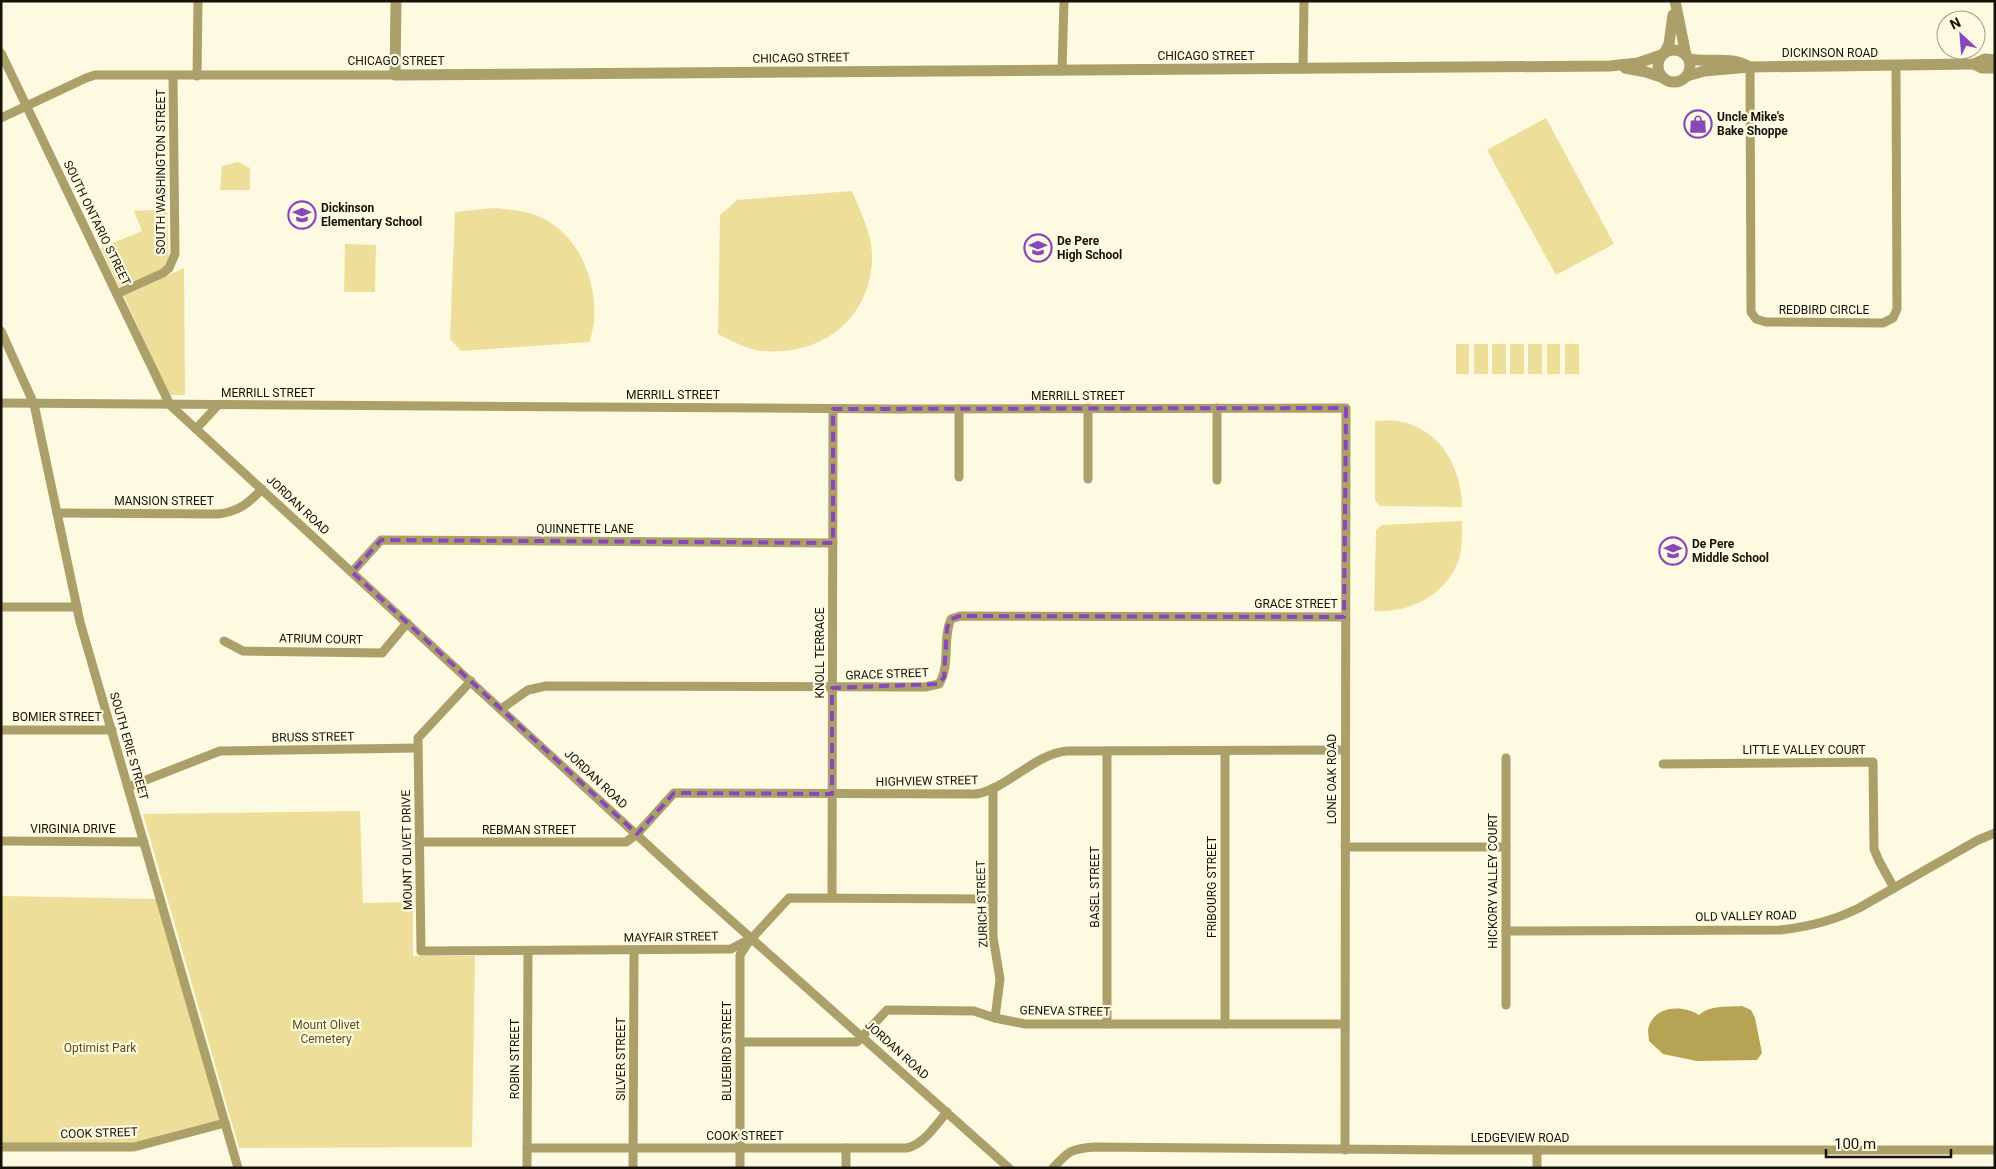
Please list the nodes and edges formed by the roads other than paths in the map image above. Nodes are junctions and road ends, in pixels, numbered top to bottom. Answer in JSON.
{"nodes":[{"id":1,"x":198,"y":1,"type":"edge"},
{"id":2,"x":396,"y":1,"type":"edge"},
{"id":3,"x":1064,"y":1,"type":"edge"},
{"id":4,"x":1304,"y":1,"type":"edge"},
{"id":5,"x":1674,"y":1,"type":"edge"},
{"id":6,"x":1,"y":53,"type":"edge"},
{"id":7,"x":1663,"y":54,"type":"junction"},
{"id":8,"x":1687,"y":57,"type":"junction"},
{"id":9,"x":1995,"y":60,"type":"edge"},
{"id":10,"x":1974,"y":64,"type":"junction"},
{"id":11,"x":1610,"y":66,"type":"junction"},
{"id":12,"x":1896,"y":66,"type":"junction"},
{"id":13,"x":1750,"y":67,"type":"junction"},
{"id":14,"x":1995,"y":68,"type":"edge"},
{"id":15,"x":1303,"y":69,"type":"junction"},
{"id":16,"x":1062,"y":71,"type":"junction"},
{"id":17,"x":396,"y":75,"type":"junction"},
{"id":18,"x":173,"y":76,"type":"junction"},
{"id":19,"x":198,"y":76,"type":"junction"},
{"id":20,"x":1687,"y":76,"type":"junction"},
{"id":21,"x":1661,"y":77,"type":"junction"},
{"id":22,"x":26,"y":106,"type":"junction"},
{"id":23,"x":1,"y":118,"type":"edge"},
{"id":24,"x":117,"y":294,"type":"junction"},
{"id":25,"x":1,"y":331,"type":"edge"},
{"id":26,"x":1,"y":404,"type":"edge"},
{"id":27,"x":34,"y":404,"type":"junction"},
{"id":28,"x":170,"y":405,"type":"junction"},
{"id":29,"x":218,"y":405,"type":"junction"},
{"id":30,"x":1088,"y":408,"type":"junction"},
{"id":31,"x":1217,"y":408,"type":"junction"},
{"id":32,"x":1346,"y":408,"type":"joint"},
{"id":33,"x":833,"y":409,"type":"junction"},
{"id":34,"x":959,"y":409,"type":"junction"},
{"id":35,"x":196,"y":429,"type":"junction"},
{"id":36,"x":959,"y":477,"type":"dead end"},
{"id":37,"x":1088,"y":479,"type":"dead end"},
{"id":38,"x":1217,"y":480,"type":"dead end"},
{"id":39,"x":262,"y":489,"type":"junction"},
{"id":40,"x":57,"y":513,"type":"junction"},
{"id":41,"x":833,"y":543,"type":"junction"},
{"id":42,"x":352,"y":572,"type":"junction"},
{"id":43,"x":1,"y":607,"type":"edge"},
{"id":44,"x":76,"y":607,"type":"junction"},
{"id":45,"x":1344,"y":617,"type":"junction"},
{"id":46,"x":407,"y":623,"type":"junction"},
{"id":47,"x":224,"y":641,"type":"dead end"},
{"id":48,"x":470,"y":681,"type":"junction"},
{"id":49,"x":832,"y":688,"type":"junction"},
{"id":50,"x":501,"y":709,"type":"junction"},
{"id":51,"x":1,"y":730,"type":"edge"},
{"id":52,"x":112,"y":730,"type":"junction"},
{"id":53,"x":418,"y":748,"type":"junction"},
{"id":54,"x":1107,"y":750,"type":"junction"},
{"id":55,"x":1344,"y":750,"type":"junction"},
{"id":56,"x":1225,"y":751,"type":"junction"},
{"id":57,"x":1506,"y":758,"type":"dead end"},
{"id":58,"x":1663,"y":764,"type":"dead end"},
{"id":59,"x":128,"y":788,"type":"junction"},
{"id":60,"x":993,"y":788,"type":"junction"},
{"id":61,"x":832,"y":794,"type":"junction"},
{"id":62,"x":1995,"y":833,"type":"edge"},
{"id":63,"x":637,"y":834,"type":"junction"},
{"id":64,"x":1,"y":841,"type":"edge"},
{"id":65,"x":144,"y":842,"type":"junction"},
{"id":66,"x":419,"y":842,"type":"junction"},
{"id":67,"x":1344,"y":847,"type":"junction"},
{"id":68,"x":1506,"y":847,"type":"junction"},
{"id":69,"x":1894,"y":888,"type":"junction"},
{"id":70,"x":832,"y":898,"type":"junction"},
{"id":71,"x":993,"y":899,"type":"junction"},
{"id":72,"x":1506,"y":931,"type":"junction"},
{"id":73,"x":752,"y":938,"type":"junction"},
{"id":74,"x":421,"y":951,"type":"joint"},
{"id":75,"x":528,"y":951,"type":"junction"},
{"id":76,"x":634,"y":951,"type":"junction"},
{"id":77,"x":1506,"y":1005,"type":"dead end"},
{"id":78,"x":995,"y":1018,"type":"junction"},
{"id":79,"x":1107,"y":1024,"type":"junction"},
{"id":80,"x":1225,"y":1024,"type":"junction"},
{"id":81,"x":1344,"y":1024,"type":"junction"},
{"id":82,"x":863,"y":1037,"type":"junction"},
{"id":83,"x":740,"y":1042,"type":"junction"},
{"id":84,"x":947,"y":1112,"type":"junction"},
{"id":85,"x":225,"y":1123,"type":"junction"},
{"id":86,"x":1,"y":1147,"type":"edge"},
{"id":87,"x":527,"y":1148,"type":"junction"},
{"id":88,"x":634,"y":1148,"type":"junction"},
{"id":89,"x":740,"y":1148,"type":"junction"},
{"id":90,"x":846,"y":1148,"type":"junction"},
{"id":91,"x":1345,"y":1150,"type":"junction"},
{"id":92,"x":1537,"y":1150,"type":"junction"},
{"id":93,"x":1995,"y":1150,"type":"edge"},
{"id":94,"x":238,"y":1168,"type":"edge"},
{"id":95,"x":527,"y":1168,"type":"edge"},
{"id":96,"x":634,"y":1168,"type":"edge"},
{"id":97,"x":740,"y":1168,"type":"edge"},
{"id":98,"x":846,"y":1168,"type":"edge"},
{"id":99,"x":1009,"y":1168,"type":"edge"},
{"id":100,"x":1053,"y":1168,"type":"edge"},
{"id":101,"x":1537,"y":1168,"type":"edge"}],
"edges":[{"from":1,"to":19,"type":"street"},
{"from":2,"to":17,"type":"street"},
{"from":3,"to":16,"type":"street"},
{"from":4,"to":15,"type":"street"},
{"from":5,"to":7,"type":"street"},
{"from":5,"to":8,"type":"street"},
{"from":6,"to":22,"type":"street","name":"SOUTH ONTARIO STREET"},
{"from":7,"to":8,"type":"street"},
{"from":7,"to":11,"type":"street","name":"CHICAGO STREET"},
{"from":7,"to":21,"type":"street"},
{"from":8,"to":13,"type":"street"},
{"from":8,"to":20,"type":"street"},
{"from":9,"to":10,"type":"street","name":"DICKINSON ROAD"},
{"from":10,"to":12,"type":"street","name":"DICKINSON ROAD"},
{"from":10,"to":14,"type":"street","name":"DICKINSON ROAD"},
{"from":11,"to":15,"type":"street","name":"CHICAGO STREET"},
{"from":11,"to":21,"type":"street","name":"CHICAGO STREET"},
{"from":12,"to":13,"type":"street","name":"DICKINSON ROAD"},
{"from":12,"to":13,"type":"street","name":"REDBIRD CIRCLE"},
{"from":13,"to":20,"type":"street","name":"DICKINSON ROAD"},
{"from":15,"to":16,"type":"street","name":"CHICAGO STREET"},
{"from":16,"to":17,"type":"street","name":"CHICAGO STREET"},
{"from":17,"to":19,"type":"street","name":"CHICAGO STREET"},
{"from":18,"to":19,"type":"street","name":"CHICAGO STREET"},
{"from":18,"to":22,"type":"street","name":"CHICAGO STREET"},
{"from":18,"to":24,"type":"street","name":"SOUTH WASHINGTON STREET"},
{"from":20,"to":21,"type":"street"},
{"from":22,"to":23,"type":"street","name":"CHICAGO STREET"},
{"from":22,"to":24,"type":"street","name":"SOUTH ONTARIO STREET"},
{"from":24,"to":28,"type":"street","name":"SOUTH ONTARIO STREET"},
{"from":25,"to":27,"type":"street","name":"SOUTH ERIE STREET"},
{"from":26,"to":27,"type":"street","name":"MERRILL STREET"},
{"from":27,"to":28,"type":"street","name":"MERRILL STREET"},
{"from":27,"to":40,"type":"street","name":"SOUTH ERIE STREET"},
{"from":28,"to":29,"type":"street","name":"MERRILL STREET"},
{"from":28,"to":35,"type":"street","name":"JORDAN ROAD"},
{"from":29,"to":33,"type":"street","name":"MERRILL STREET"},
{"from":29,"to":35,"type":"street"},
{"from":30,"to":31,"type":"street","name":"MERRILL STREET"},
{"from":30,"to":34,"type":"street","name":"MERRILL STREET"},
{"from":30,"to":37,"type":"street"},
{"from":31,"to":32,"type":"street","name":"MERRILL STREET"},
{"from":31,"to":38,"type":"street"},
{"from":32,"to":45,"type":"street","name":"LONE OAK ROAD"},
{"from":33,"to":34,"type":"street","name":"MERRILL STREET"},
{"from":33,"to":41,"type":"street","name":"KNOLL TERRACE"},
{"from":34,"to":36,"type":"street"},
{"from":35,"to":39,"type":"street","name":"JORDAN ROAD"},
{"from":39,"to":40,"type":"street","name":"MANSION STREET"},
{"from":39,"to":42,"type":"street","name":"JORDAN ROAD"},
{"from":40,"to":44,"type":"street","name":"SOUTH ERIE STREET"},
{"from":41,"to":42,"type":"street","name":"QUINNETTE LANE"},
{"from":41,"to":49,"type":"street","name":"KNOLL TERRACE"},
{"from":42,"to":46,"type":"street","name":"JORDAN ROAD"},
{"from":43,"to":44,"type":"street"},
{"from":44,"to":52,"type":"street","name":"SOUTH ERIE STREET"},
{"from":45,"to":49,"type":"street","name":"GRACE STREET"},
{"from":45,"to":55,"type":"street","name":"LONE OAK ROAD"},
{"from":46,"to":47,"type":"street","name":"ATRIUM COURT"},
{"from":46,"to":48,"type":"street","name":"JORDAN ROAD"},
{"from":48,"to":50,"type":"street","name":"JORDAN ROAD"},
{"from":48,"to":53,"type":"street"},
{"from":49,"to":50,"type":"street","name":"GRACE STREET"},
{"from":49,"to":61,"type":"street","name":"KNOLL TERRACE"},
{"from":50,"to":63,"type":"street","name":"JORDAN ROAD"},
{"from":51,"to":52,"type":"street","name":"BOMIER STREET"},
{"from":52,"to":59,"type":"street","name":"SOUTH ERIE STREET"},
{"from":53,"to":59,"type":"street","name":"BRUSS STREET"},
{"from":53,"to":66,"type":"street","name":"MOUNT OLIVET DRIVE"},
{"from":54,"to":56,"type":"street","name":"HIGHVIEW STREET"},
{"from":54,"to":60,"type":"street","name":"HIGHVIEW STREET"},
{"from":54,"to":79,"type":"street","name":"BASEL STREET"},
{"from":55,"to":56,"type":"street","name":"HIGHVIEW STREET"},
{"from":55,"to":67,"type":"street","name":"LONE OAK ROAD"},
{"from":56,"to":80,"type":"street","name":"FRIBOURG STREET"},
{"from":57,"to":68,"type":"street","name":"HICKORY VALLEY COURT"},
{"from":58,"to":69,"type":"street","name":"LITTLE VALLEY COURT"},
{"from":59,"to":65,"type":"street","name":"SOUTH ERIE STREET"},
{"from":60,"to":61,"type":"street","name":"HIGHVIEW STREET"},
{"from":60,"to":71,"type":"street","name":"ZURICH STREET"},
{"from":61,"to":63,"type":"street","name":"HIGHVIEW STREET"},
{"from":61,"to":70,"type":"street","name":"KNOLL TERRACE"},
{"from":62,"to":69,"type":"street","name":"OLD VALLEY ROAD"},
{"from":63,"to":66,"type":"street","name":"REBMAN STREET"},
{"from":63,"to":73,"type":"street","name":"JORDAN ROAD"},
{"from":64,"to":65,"type":"street","name":"VIRGINIA DRIVE"},
{"from":65,"to":85,"type":"street","name":"SOUTH ERIE STREET"},
{"from":66,"to":74,"type":"street","name":"MOUNT OLIVET DRIVE"},
{"from":67,"to":68,"type":"street"},
{"from":67,"to":81,"type":"street","name":"LONE OAK ROAD"},
{"from":68,"to":72,"type":"street","name":"HICKORY VALLEY COURT"},
{"from":69,"to":72,"type":"street","name":"OLD VALLEY ROAD"},
{"from":70,"to":71,"type":"street","name":"MAYFAIR STREET"},
{"from":70,"to":73,"type":"street","name":"MAYFAIR STREET"},
{"from":71,"to":78,"type":"street","name":"ZURICH STREET"},
{"from":72,"to":77,"type":"street","name":"HICKORY VALLEY COURT"},
{"from":73,"to":76,"type":"street","name":"MAYFAIR STREET"},
{"from":73,"to":82,"type":"street","name":"JORDAN ROAD"},
{"from":73,"to":83,"type":"street","name":"BLUEBIRD STREET"},
{"from":74,"to":75,"type":"street","name":"MAYFAIR STREET"},
{"from":75,"to":76,"type":"street","name":"MAYFAIR STREET"},
{"from":75,"to":87,"type":"street","name":"ROBIN STREET"},
{"from":76,"to":88,"type":"street","name":"SILVER STREET"},
{"from":78,"to":79,"type":"street","name":"GENEVA STREET"},
{"from":78,"to":82,"type":"street","name":"GENEVA STREET"},
{"from":79,"to":80,"type":"street","name":"GENEVA STREET"},
{"from":80,"to":81,"type":"street","name":"GENEVA STREET"},
{"from":81,"to":91,"type":"street","name":"LONE OAK ROAD"},
{"from":82,"to":83,"type":"street"},
{"from":82,"to":84,"type":"street","name":"JORDAN ROAD"},
{"from":83,"to":89,"type":"street","name":"BLUEBIRD STREET"},
{"from":84,"to":90,"type":"street","name":"COOK STREET"},
{"from":84,"to":99,"type":"street","name":"JORDAN ROAD"},
{"from":85,"to":86,"type":"street","name":"COOK STREET"},
{"from":85,"to":94,"type":"street","name":"SOUTH ERIE STREET"},
{"from":87,"to":88,"type":"street","name":"COOK STREET"},
{"from":87,"to":95,"type":"street","name":"ROBIN STREET"},
{"from":88,"to":89,"type":"street","name":"COOK STREET"},
{"from":88,"to":96,"type":"street","name":"SILVER STREET"},
{"from":89,"to":90,"type":"street","name":"COOK STREET"},
{"from":89,"to":97,"type":"street","name":"BLUEBIRD STREET"},
{"from":90,"to":98,"type":"street"},
{"from":91,"to":92,"type":"street","name":"LEDGEVIEW ROAD"},
{"from":91,"to":100,"type":"street","name":"LEDGEVIEW ROAD"},
{"from":92,"to":93,"type":"street","name":"LEDGEVIEW ROAD"},
{"from":92,"to":101,"type":"street"}]}
